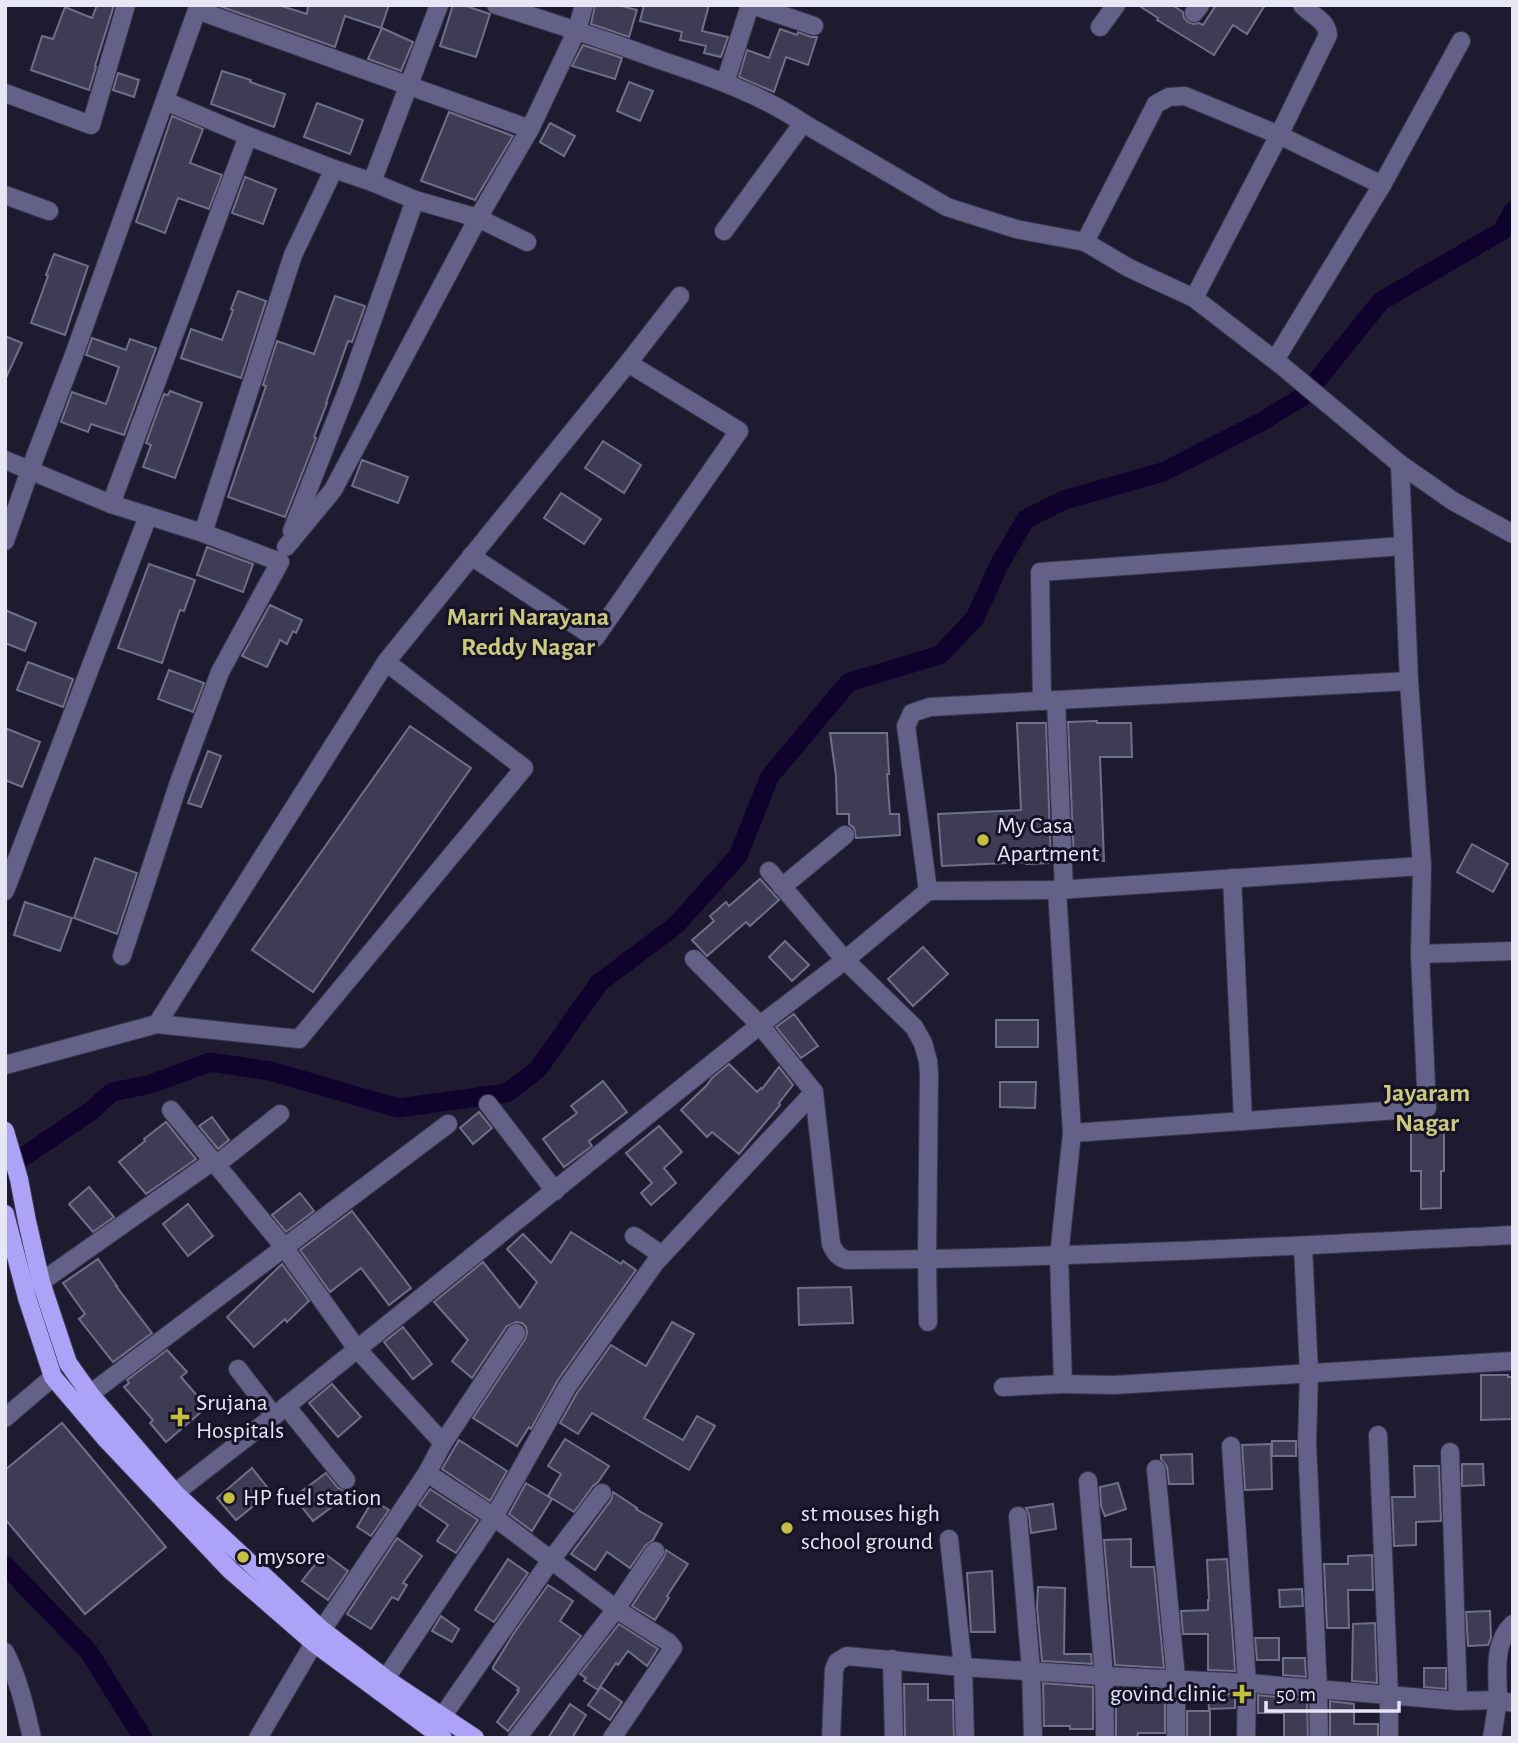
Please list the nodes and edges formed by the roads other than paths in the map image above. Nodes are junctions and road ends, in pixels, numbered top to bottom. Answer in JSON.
{"nodes":[{"id":1,"x":126,"y":5,"type":"edge"},
{"id":2,"x":439,"y":5,"type":"edge"},
{"id":3,"x":496,"y":5,"type":"edge"},
{"id":4,"x":584,"y":5,"type":"edge"},
{"id":5,"x":751,"y":5,"type":"edge"},
{"id":6,"x":1116,"y":5,"type":"edge"},
{"id":7,"x":1302,"y":5,"type":"edge"},
{"id":8,"x":814,"y":26,"type":"dead end"},
{"id":9,"x":1100,"y":27,"type":"dead end"},
{"id":10,"x":577,"y":30,"type":"junction"},
{"id":11,"x":1461,"y":41,"type":"dead end"},
{"id":12,"x":725,"y":83,"type":"junction"},
{"id":13,"x":409,"y":85,"type":"junction"},
{"id":14,"x":5,"y":93,"type":"edge"},
{"id":15,"x":165,"y":101,"type":"junction"},
{"id":16,"x":803,"y":123,"type":"junction"},
{"id":17,"x":530,"y":129,"type":"junction"},
{"id":18,"x":1279,"y":135,"type":"junction"},
{"id":19,"x":248,"y":136,"type":"junction"},
{"id":20,"x":334,"y":169,"type":"junction"},
{"id":21,"x":372,"y":182,"type":"junction"},
{"id":22,"x":1382,"y":185,"type":"junction"},
{"id":23,"x":5,"y":195,"type":"edge"},
{"id":24,"x":415,"y":200,"type":"junction"},
{"id":25,"x":49,"y":211,"type":"dead end"},
{"id":26,"x":478,"y":218,"type":"junction"},
{"id":27,"x":724,"y":231,"type":"dead end"},
{"id":28,"x":527,"y":242,"type":"dead end"},
{"id":29,"x":1085,"y":242,"type":"junction"},
{"id":30,"x":680,"y":296,"type":"dead end"},
{"id":31,"x":1194,"y":298,"type":"junction"},
{"id":32,"x":1278,"y":362,"type":"junction"},
{"id":33,"x":628,"y":363,"type":"junction"},
{"id":34,"x":5,"y":460,"type":"edge"},
{"id":35,"x":1400,"y":464,"type":"junction"},
{"id":36,"x":30,"y":470,"type":"junction"},
{"id":37,"x":111,"y":504,"type":"junction"},
{"id":38,"x":148,"y":516,"type":"junction"},
{"id":39,"x":203,"y":533,"type":"junction"},
{"id":40,"x":1513,"y":534,"type":"edge"},
{"id":41,"x":5,"y":541,"type":"edge"},
{"id":42,"x":1402,"y":546,"type":"junction"},
{"id":43,"x":283,"y":555,"type":"junction"},
{"id":44,"x":471,"y":556,"type":"junction"},
{"id":45,"x":386,"y":662,"type":"junction"},
{"id":46,"x":1409,"y":681,"type":"junction"},
{"id":47,"x":1049,"y":700,"type":"junction"},
{"id":48,"x":845,"y":835,"type":"dead end"},
{"id":49,"x":1422,"y":866,"type":"junction"},
{"id":50,"x":769,"y":871,"type":"dead end"},
{"id":51,"x":1232,"y":878,"type":"junction"},
{"id":52,"x":782,"y":887,"type":"junction"},
{"id":53,"x":1061,"y":890,"type":"junction"},
{"id":54,"x":5,"y":891,"type":"edge"},
{"id":55,"x":928,"y":891,"type":"junction"},
{"id":56,"x":1513,"y":951,"type":"edge"},
{"id":57,"x":1420,"y":954,"type":"junction"},
{"id":58,"x":122,"y":956,"type":"dead end"},
{"id":59,"x":694,"y":959,"type":"dead end"},
{"id":60,"x":845,"y":960,"type":"junction"},
{"id":61,"x":157,"y":1024,"type":"junction"},
{"id":62,"x":760,"y":1025,"type":"junction"},
{"id":63,"x":5,"y":1065,"type":"edge"},
{"id":64,"x":814,"y":1092,"type":"junction"},
{"id":65,"x":488,"y":1104,"type":"dead end"},
{"id":66,"x":171,"y":1110,"type":"dead end"},
{"id":67,"x":280,"y":1114,"type":"dead end"},
{"id":68,"x":1243,"y":1121,"type":"junction"},
{"id":69,"x":448,"y":1124,"type":"dead end"},
{"id":70,"x":5,"y":1130,"type":"edge"},
{"id":71,"x":1072,"y":1133,"type":"junction"},
{"id":72,"x":214,"y":1163,"type":"junction"},
{"id":73,"x":555,"y":1191,"type":"junction"},
{"id":74,"x":27,"y":1221,"type":"junction"},
{"id":75,"x":8,"y":1231,"type":"edge"},
{"id":76,"x":1513,"y":1235,"type":"edge"},
{"id":77,"x":635,"y":1236,"type":"dead end"},
{"id":78,"x":1303,"y":1246,"type":"junction"},
{"id":79,"x":284,"y":1247,"type":"junction"},
{"id":80,"x":662,"y":1255,"type":"junction"},
{"id":81,"x":1059,"y":1256,"type":"junction"},
{"id":82,"x":927,"y":1259,"type":"junction"},
{"id":83,"x":41,"y":1282,"type":"junction"},
{"id":84,"x":928,"y":1322,"type":"dead end"},
{"id":85,"x":516,"y":1333,"type":"dead end"},
{"id":86,"x":357,"y":1349,"type":"junction"},
{"id":87,"x":1513,"y":1361,"type":"edge"},
{"id":88,"x":238,"y":1369,"type":"dead end"},
{"id":89,"x":1309,"y":1373,"type":"junction"},
{"id":90,"x":53,"y":1377,"type":"junction"},
{"id":91,"x":1063,"y":1384,"type":"junction"},
{"id":92,"x":1003,"y":1387,"type":"dead end"},
{"id":93,"x":90,"y":1394,"type":"junction"},
{"id":94,"x":280,"y":1411,"type":"junction"},
{"id":95,"x":5,"y":1418,"type":"edge"},
{"id":96,"x":1378,"y":1435,"type":"dead end"},
{"id":97,"x":443,"y":1443,"type":"junction"},
{"id":98,"x":1231,"y":1446,"type":"dead end"},
{"id":99,"x":1450,"y":1452,"type":"dead end"},
{"id":100,"x":1156,"y":1469,"type":"dead end"},
{"id":101,"x":427,"y":1473,"type":"junction"},
{"id":102,"x":346,"y":1480,"type":"dead end"},
{"id":103,"x":1088,"y":1481,"type":"dead end"},
{"id":104,"x":175,"y":1493,"type":"junction"},
{"id":105,"x":602,"y":1493,"type":"dead end"},
{"id":106,"x":1018,"y":1516,"type":"dead end"},
{"id":107,"x":494,"y":1517,"type":"junction"},
{"id":108,"x":949,"y":1539,"type":"dead end"},
{"id":109,"x":655,"y":1551,"type":"dead end"},
{"id":110,"x":551,"y":1560,"type":"junction"},
{"id":111,"x":616,"y":1609,"type":"junction"},
{"id":112,"x":1513,"y":1625,"type":"edge"},
{"id":113,"x":318,"y":1636,"type":"junction"},
{"id":114,"x":5,"y":1652,"type":"edge"},
{"id":115,"x":892,"y":1659,"type":"junction"},
{"id":116,"x":963,"y":1667,"type":"junction"},
{"id":117,"x":1031,"y":1670,"type":"junction"},
{"id":118,"x":1104,"y":1676,"type":"junction"},
{"id":119,"x":1176,"y":1678,"type":"junction"},
{"id":120,"x":1247,"y":1683,"type":"junction"},
{"id":121,"x":382,"y":1684,"type":"junction"},
{"id":122,"x":1318,"y":1690,"type":"junction"},
{"id":123,"x":1389,"y":1695,"type":"junction"},
{"id":124,"x":1458,"y":1701,"type":"junction"},
{"id":125,"x":1505,"y":1702,"type":"edge"},
{"id":126,"x":442,"y":1717,"type":"junction"},
{"id":127,"x":32,"y":1738,"type":"edge"},
{"id":128,"x":258,"y":1738,"type":"edge"},
{"id":129,"x":443,"y":1738,"type":"edge"},
{"id":130,"x":475,"y":1738,"type":"edge"},
{"id":131,"x":517,"y":1738,"type":"edge"},
{"id":132,"x":612,"y":1738,"type":"edge"},
{"id":133,"x":831,"y":1738,"type":"edge"},
{"id":134,"x":894,"y":1738,"type":"edge"},
{"id":135,"x":965,"y":1738,"type":"edge"},
{"id":136,"x":1033,"y":1738,"type":"edge"},
{"id":137,"x":1105,"y":1738,"type":"edge"},
{"id":138,"x":1176,"y":1738,"type":"edge"},
{"id":139,"x":1246,"y":1738,"type":"edge"},
{"id":140,"x":1319,"y":1738,"type":"edge"},
{"id":141,"x":1389,"y":1738,"type":"edge"},
{"id":142,"x":1492,"y":1738,"type":"edge"}],
"edges":[{"from":1,"to":14,"type":"street"},
{"from":2,"to":13,"type":"street"},
{"from":3,"to":10,"type":"street"},
{"from":4,"to":10,"type":"street"},
{"from":5,"to":8,"type":"street"},
{"from":5,"to":12,"type":"street"},
{"from":6,"to":9,"type":"street"},
{"from":7,"to":18,"type":"street"},
{"from":10,"to":12,"type":"street"},
{"from":10,"to":17,"type":"street"},
{"from":11,"to":22,"type":"street"},
{"from":12,"to":16,"type":"street"},
{"from":13,"to":15,"type":"street"},
{"from":13,"to":17,"type":"street"},
{"from":13,"to":21,"type":"street"},
{"from":15,"to":19,"type":"street"},
{"from":15,"to":36,"type":"street"},
{"from":16,"to":27,"type":"street"},
{"from":16,"to":29,"type":"street"},
{"from":17,"to":26,"type":"street"},
{"from":18,"to":22,"type":"street"},
{"from":18,"to":29,"type":"street"},
{"from":18,"to":31,"type":"street"},
{"from":19,"to":20,"type":"street"},
{"from":19,"to":37,"type":"street"},
{"from":20,"to":21,"type":"street"},
{"from":20,"to":39,"type":"street"},
{"from":21,"to":24,"type":"street"},
{"from":22,"to":32,"type":"street"},
{"from":23,"to":25,"type":"street"},
{"from":24,"to":26,"type":"street"},
{"from":24,"to":43,"type":"street"},
{"from":26,"to":28,"type":"street"},
{"from":26,"to":43,"type":"street"},
{"from":29,"to":31,"type":"street"},
{"from":30,"to":33,"type":"street"},
{"from":31,"to":32,"type":"street"},
{"from":32,"to":35,"type":"street"},
{"from":33,"to":44,"type":"street"},
{"from":33,"to":44,"type":"street"},
{"from":34,"to":36,"type":"street"},
{"from":35,"to":40,"type":"street"},
{"from":35,"to":42,"type":"street"},
{"from":36,"to":37,"type":"street"},
{"from":36,"to":41,"type":"street"},
{"from":37,"to":38,"type":"street"},
{"from":38,"to":39,"type":"street"},
{"from":38,"to":54,"type":"street"},
{"from":39,"to":43,"type":"street"},
{"from":42,"to":46,"type":"street"},
{"from":42,"to":47,"type":"street"},
{"from":43,"to":58,"type":"street"},
{"from":44,"to":45,"type":"street"},
{"from":45,"to":61,"type":"street"},
{"from":45,"to":61,"type":"street"},
{"from":46,"to":47,"type":"street"},
{"from":46,"to":49,"type":"street"},
{"from":47,"to":53,"type":"street"},
{"from":47,"to":55,"type":"street"},
{"from":48,"to":52,"type":"street"},
{"from":49,"to":51,"type":"street"},
{"from":49,"to":57,"type":"street"},
{"from":50,"to":52,"type":"street"},
{"from":51,"to":53,"type":"street"},
{"from":51,"to":68,"type":"street"},
{"from":52,"to":60,"type":"street"},
{"from":53,"to":55,"type":"street"},
{"from":53,"to":71,"type":"street"},
{"from":55,"to":60,"type":"street"},
{"from":56,"to":57,"type":"street"},
{"from":57,"to":68,"type":"street"},
{"from":59,"to":62,"type":"street"},
{"from":60,"to":62,"type":"street"},
{"from":60,"to":82,"type":"street"},
{"from":61,"to":63,"type":"street"},
{"from":62,"to":64,"type":"street"},
{"from":62,"to":73,"type":"street"},
{"from":64,"to":80,"type":"street"},
{"from":64,"to":82,"type":"street"},
{"from":65,"to":73,"type":"street"},
{"from":66,"to":72,"type":"street"},
{"from":67,"to":72,"type":"street"},
{"from":68,"to":71,"type":"street"},
{"from":69,"to":79,"type":"street"},
{"from":70,"to":74,"type":"main road"},
{"from":71,"to":81,"type":"street"},
{"from":72,"to":79,"type":"street"},
{"from":72,"to":83,"type":"street"},
{"from":73,"to":86,"type":"street"},
{"from":74,"to":75,"type":"main road"},
{"from":74,"to":83,"type":"main road"},
{"from":75,"to":90,"type":"main road"},
{"from":76,"to":78,"type":"street"},
{"from":77,"to":80,"type":"street"},
{"from":78,"to":81,"type":"street"},
{"from":78,"to":89,"type":"street"},
{"from":79,"to":86,"type":"street"},
{"from":79,"to":93,"type":"street"},
{"from":80,"to":107,"type":"street"},
{"from":81,"to":82,"type":"street"},
{"from":81,"to":91,"type":"street"},
{"from":82,"to":84,"type":"street"},
{"from":83,"to":93,"type":"main road"},
{"from":85,"to":97,"type":"street"},
{"from":86,"to":94,"type":"street"},
{"from":86,"to":97,"type":"street"},
{"from":87,"to":89,"type":"street"},
{"from":88,"to":94,"type":"street"},
{"from":89,"to":91,"type":"street"},
{"from":89,"to":122,"type":"street"},
{"from":90,"to":95,"type":"street"},
{"from":90,"to":113,"type":"main road"},
{"from":91,"to":92,"type":"street"},
{"from":93,"to":104,"type":"main road"},
{"from":94,"to":102,"type":"street"},
{"from":94,"to":104,"type":"street"},
{"from":96,"to":123,"type":"street"},
{"from":97,"to":101,"type":"street"},
{"from":98,"to":120,"type":"street"},
{"from":99,"to":124,"type":"street"},
{"from":100,"to":119,"type":"street"},
{"from":101,"to":107,"type":"street"},
{"from":101,"to":113,"type":"street"},
{"from":103,"to":118,"type":"street"},
{"from":104,"to":113,"type":"main road"},
{"from":105,"to":110,"type":"street"},
{"from":106,"to":117,"type":"street"},
{"from":107,"to":110,"type":"street"},
{"from":107,"to":121,"type":"street"},
{"from":108,"to":116,"type":"street"},
{"from":109,"to":111,"type":"street"},
{"from":110,"to":111,"type":"street"},
{"from":110,"to":126,"type":"street"},
{"from":111,"to":131,"type":"street"},
{"from":111,"to":132,"type":"street"},
{"from":112,"to":125,"type":"street"},
{"from":113,"to":121,"type":"main road"},
{"from":113,"to":128,"type":"street"},
{"from":114,"to":127,"type":"street"},
{"from":115,"to":116,"type":"street"},
{"from":115,"to":133,"type":"street"},
{"from":115,"to":134,"type":"street"},
{"from":116,"to":117,"type":"street"},
{"from":116,"to":135,"type":"street"},
{"from":117,"to":118,"type":"street"},
{"from":117,"to":136,"type":"street"},
{"from":118,"to":119,"type":"street"},
{"from":118,"to":137,"type":"street"},
{"from":119,"to":120,"type":"street"},
{"from":119,"to":138,"type":"street"},
{"from":120,"to":122,"type":"street"},
{"from":120,"to":139,"type":"street"},
{"from":121,"to":126,"type":"main road"},
{"from":121,"to":129,"type":"main road"},
{"from":122,"to":123,"type":"street"},
{"from":122,"to":140,"type":"street"},
{"from":123,"to":124,"type":"street"},
{"from":123,"to":141,"type":"street"},
{"from":124,"to":125,"type":"street"},
{"from":125,"to":142,"type":"street"},
{"from":126,"to":130,"type":"main road"}]}
